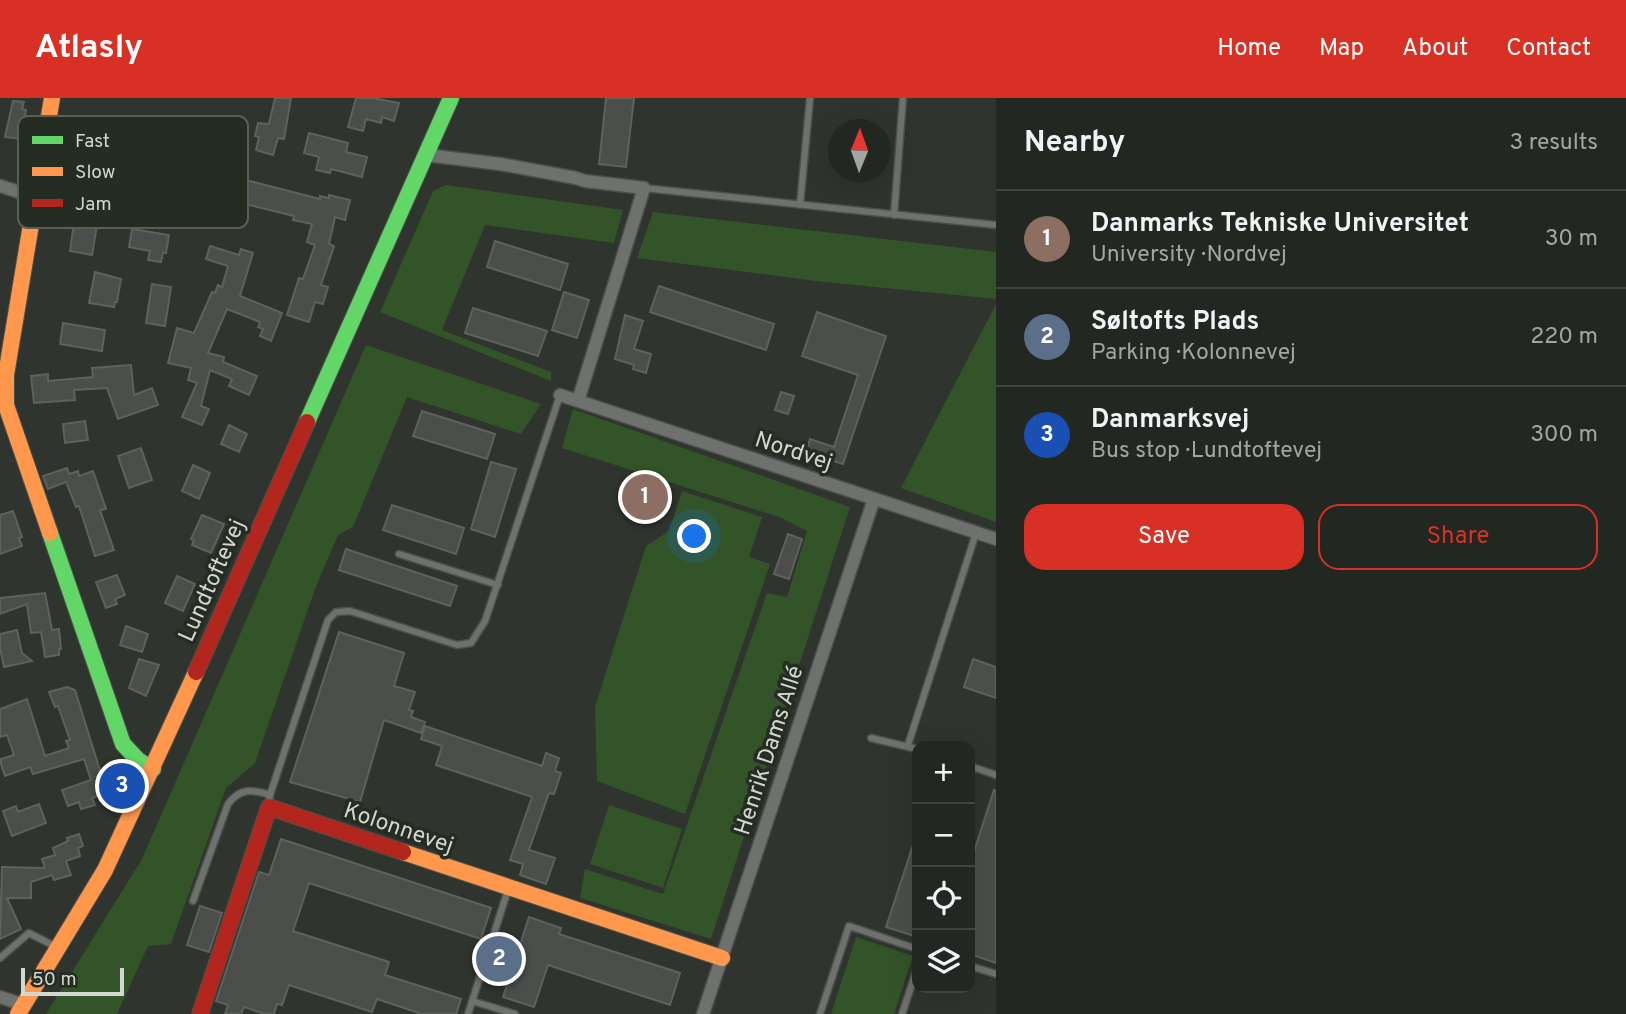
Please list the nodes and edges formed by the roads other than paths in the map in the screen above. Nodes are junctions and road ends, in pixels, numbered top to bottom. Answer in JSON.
{"nodes":[{"id":1,"x":52,"y":98,"type":"edge"},
{"id":2,"x":451,"y":98,"type":"edge"},
{"id":3,"x":810,"y":98,"type":"edge"},
{"id":4,"x":903,"y":98,"type":"edge"},
{"id":5,"x":49,"y":116,"type":"edge"},
{"id":6,"x":426,"y":155,"type":"junction"},
{"id":7,"x":0,"y":186,"type":"edge"},
{"id":8,"x":644,"y":188,"type":"junction"},
{"id":9,"x":18,"y":192,"type":"edge"},
{"id":10,"x":800,"y":205,"type":"junction"},
{"id":11,"x":894,"y":215,"type":"junction"},
{"id":12,"x":996,"y":225,"type":"edge"},
{"id":13,"x":30,"y":228,"type":"edge"},
{"id":14,"x":560,"y":395,"type":"joint"},
{"id":15,"x":578,"y":401,"type":"junction"},
{"id":16,"x":874,"y":499,"type":"junction"},
{"id":17,"x":976,"y":533,"type":"junction"},
{"id":18,"x":996,"y":539,"type":"edge"},
{"id":19,"x":399,"y":554,"type":"dead end"},
{"id":20,"x":498,"y":585,"type":"junction"},
{"id":21,"x":871,"y":738,"type":"dead end"},
{"id":22,"x":908,"y":746,"type":"junction"},
{"id":23,"x":912,"y":747,"type":"edge"},
{"id":24,"x":975,"y":768,"type":"edge"},
{"id":25,"x":153,"y":769,"type":"junction"},
{"id":26,"x":996,"y":775,"type":"edge"},
{"id":27,"x":269,"y":801,"type":"junction"},
{"id":28,"x":509,"y":888,"type":"junction"},
{"id":29,"x":193,"y":901,"type":"dead end"},
{"id":30,"x":912,"y":947,"type":"edge"},
{"id":31,"x":59,"y":949,"type":"junction"},
{"id":32,"x":0,"y":958,"type":"edge"},
{"id":33,"x":722,"y":958,"type":"junction"},
{"id":34,"x":975,"y":968,"type":"edge"},
{"id":35,"x":996,"y":974,"type":"edge"},
{"id":36,"x":912,"y":984,"type":"edge"},
{"id":37,"x":0,"y":997,"type":"edge"},
{"id":38,"x":472,"y":1001,"type":"junction"},
{"id":39,"x":21,"y":1009,"type":"edge"},
{"id":40,"x":200,"y":1014,"type":"edge"},
{"id":41,"x":468,"y":1014,"type":"edge"},
{"id":42,"x":515,"y":1014,"type":"edge"},
{"id":43,"x":703,"y":1014,"type":"edge"},
{"id":44,"x":820,"y":1014,"type":"edge"},
{"id":45,"x":902,"y":1014,"type":"edge"}],
"edges":[{"from":1,"to":5,"type":"street"},
{"from":2,"to":6,"type":"street","name":"Lundtoftevej"},
{"from":3,"to":10,"type":"lane"},
{"from":4,"to":11,"type":"lane"},
{"from":6,"to":8,"type":"street"},
{"from":6,"to":25,"type":"street","name":"Lundtoftevej"},
{"from":7,"to":9,"type":"street"},
{"from":8,"to":10,"type":"lane"},
{"from":8,"to":15,"type":"street"},
{"from":10,"to":11,"type":"lane"},
{"from":11,"to":12,"type":"lane"},
{"from":13,"to":25,"type":"street"},
{"from":14,"to":15,"type":"street","name":"Nordvej"},
{"from":14,"to":20,"type":"lane"},
{"from":15,"to":16,"type":"street","name":"Nordvej"},
{"from":16,"to":17,"type":"street","name":"Nordvej"},
{"from":16,"to":33,"type":"street","name":"Henrik Dams Allé"},
{"from":17,"to":18,"type":"street","name":"Nordvej"},
{"from":17,"to":22,"type":"lane"},
{"from":19,"to":20,"type":"lane"},
{"from":20,"to":27,"type":"lane"},
{"from":21,"to":22,"type":"lane"},
{"from":22,"to":23,"type":"lane"},
{"from":24,"to":26,"type":"lane"},
{"from":25,"to":31,"type":"street","name":"Lundtoftevej"},
{"from":27,"to":28,"type":"street","name":"Kolonnevej"},
{"from":27,"to":29,"type":"lane"},
{"from":27,"to":40,"type":"street"},
{"from":28,"to":33,"type":"street","name":"Kolonnevej"},
{"from":28,"to":38,"type":"lane"},
{"from":30,"to":44,"type":"lane"},
{"from":31,"to":32,"type":"lane"},
{"from":31,"to":39,"type":"street","name":"Lundtoftevej"},
{"from":33,"to":43,"type":"street","name":"Henrik Dams Allé"},
{"from":34,"to":35,"type":"lane"},
{"from":36,"to":45,"type":"lane"},
{"from":37,"to":39,"type":"street"},
{"from":38,"to":41,"type":"lane"},
{"from":38,"to":42,"type":"lane"}]}
